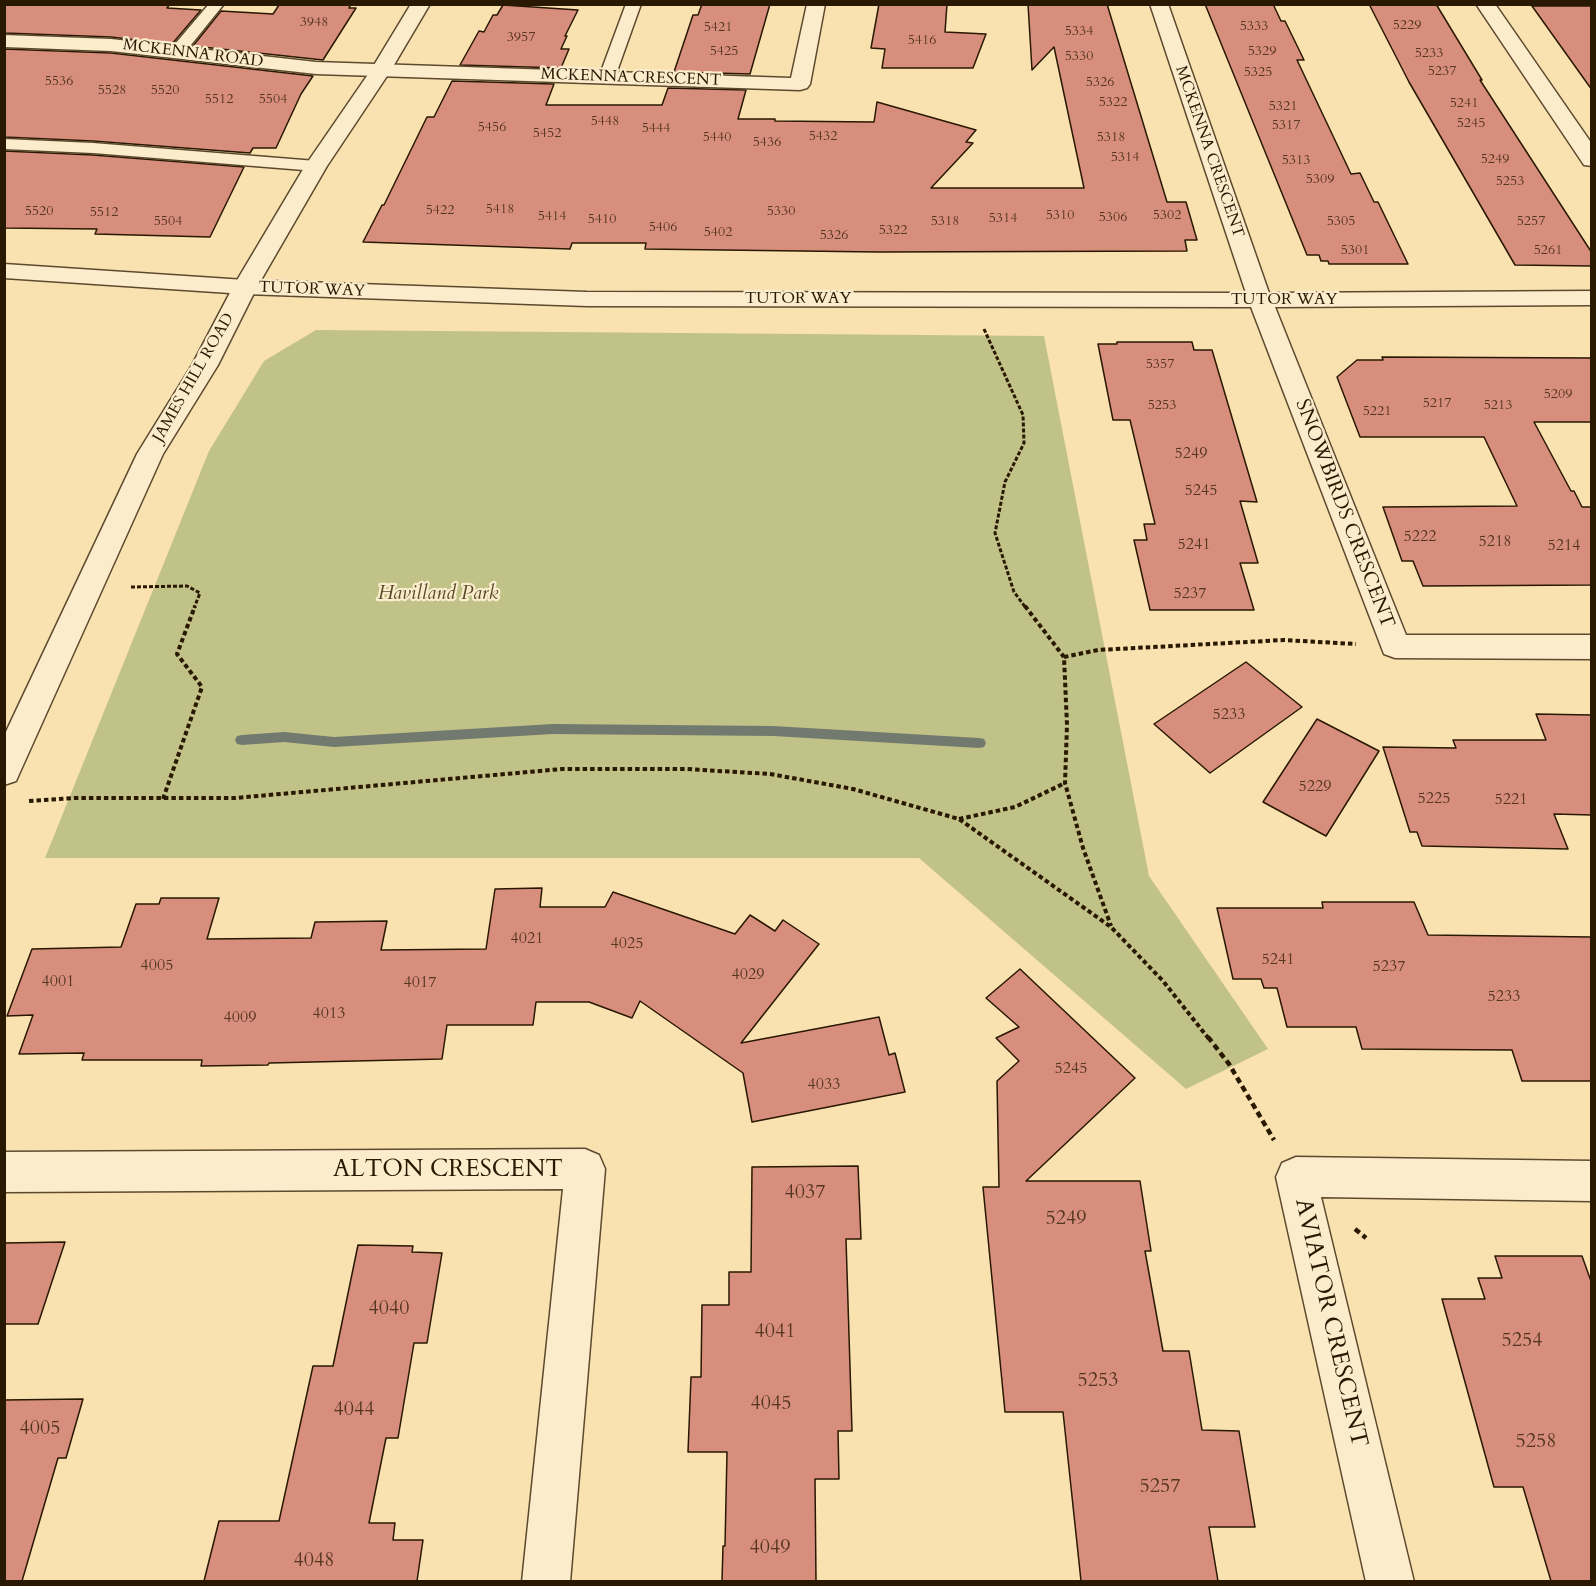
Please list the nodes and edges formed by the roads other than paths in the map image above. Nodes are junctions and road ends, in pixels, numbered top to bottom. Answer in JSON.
{"nodes":[{"id":1,"x":217,"y":4,"type":"edge"},
{"id":2,"x":420,"y":4,"type":"edge"},
{"id":3,"x":634,"y":4,"type":"edge"},
{"id":4,"x":816,"y":4,"type":"edge"},
{"id":5,"x":1159,"y":4,"type":"edge"},
{"id":6,"x":1485,"y":4,"type":"edge"},
{"id":7,"x":4,"y":40,"type":"edge"},
{"id":8,"x":176,"y":53,"type":"junction"},
{"id":9,"x":381,"y":70,"type":"junction"},
{"id":10,"x":607,"y":77,"type":"junction"},
{"id":11,"x":4,"y":144,"type":"edge"},
{"id":12,"x":1592,"y":159,"type":"edge"},
{"id":13,"x":316,"y":166,"type":"junction"},
{"id":14,"x":4,"y":271,"type":"edge"},
{"id":15,"x":245,"y":287,"type":"junction"},
{"id":16,"x":1592,"y":298,"type":"edge"},
{"id":17,"x":1260,"y":300,"type":"junction"},
{"id":18,"x":1592,"y":646,"type":"edge"},
{"id":19,"x":4,"y":772,"type":"edge"},
{"id":20,"x":4,"y":1172,"type":"edge"},
{"id":21,"x":1592,"y":1181,"type":"edge"},
{"id":22,"x":546,"y":1581,"type":"edge"},
{"id":23,"x":1390,"y":1581,"type":"edge"}],
"edges":[{"from":1,"to":8,"type":"lane"},
{"from":2,"to":9,"type":"street","name":"JAMES HILL ROAD"},
{"from":3,"to":10,"type":"lane"},
{"from":4,"to":10,"type":"street","name":"MCKENNA CRESCENT"},
{"from":5,"to":17,"type":"street","name":"MCKENNA CRESCENT"},
{"from":6,"to":12,"type":"street"},
{"from":7,"to":8,"type":"street","name":"MCKENNA ROAD"},
{"from":8,"to":9,"type":"street","name":"MCKENNA ROAD"},
{"from":9,"to":10,"type":"street","name":"MCKENNA CRESCENT"},
{"from":9,"to":13,"type":"street","name":"JAMES HILL ROAD"},
{"from":11,"to":13,"type":"lane"},
{"from":13,"to":15,"type":"street","name":"JAMES HILL ROAD"},
{"from":14,"to":15,"type":"street","name":"TUTOR WAY"},
{"from":15,"to":17,"type":"street","name":"TUTOR WAY"},
{"from":15,"to":19,"type":"street","name":"JAMES HILL ROAD"},
{"from":16,"to":17,"type":"street","name":"TUTOR WAY"},
{"from":17,"to":18,"type":"street","name":"SNOWBIRDS CRESCENT"},
{"from":20,"to":22,"type":"street","name":"ALTON CRESCENT"},
{"from":21,"to":23,"type":"street","name":"AVIATOR CRESCENT"}]}
